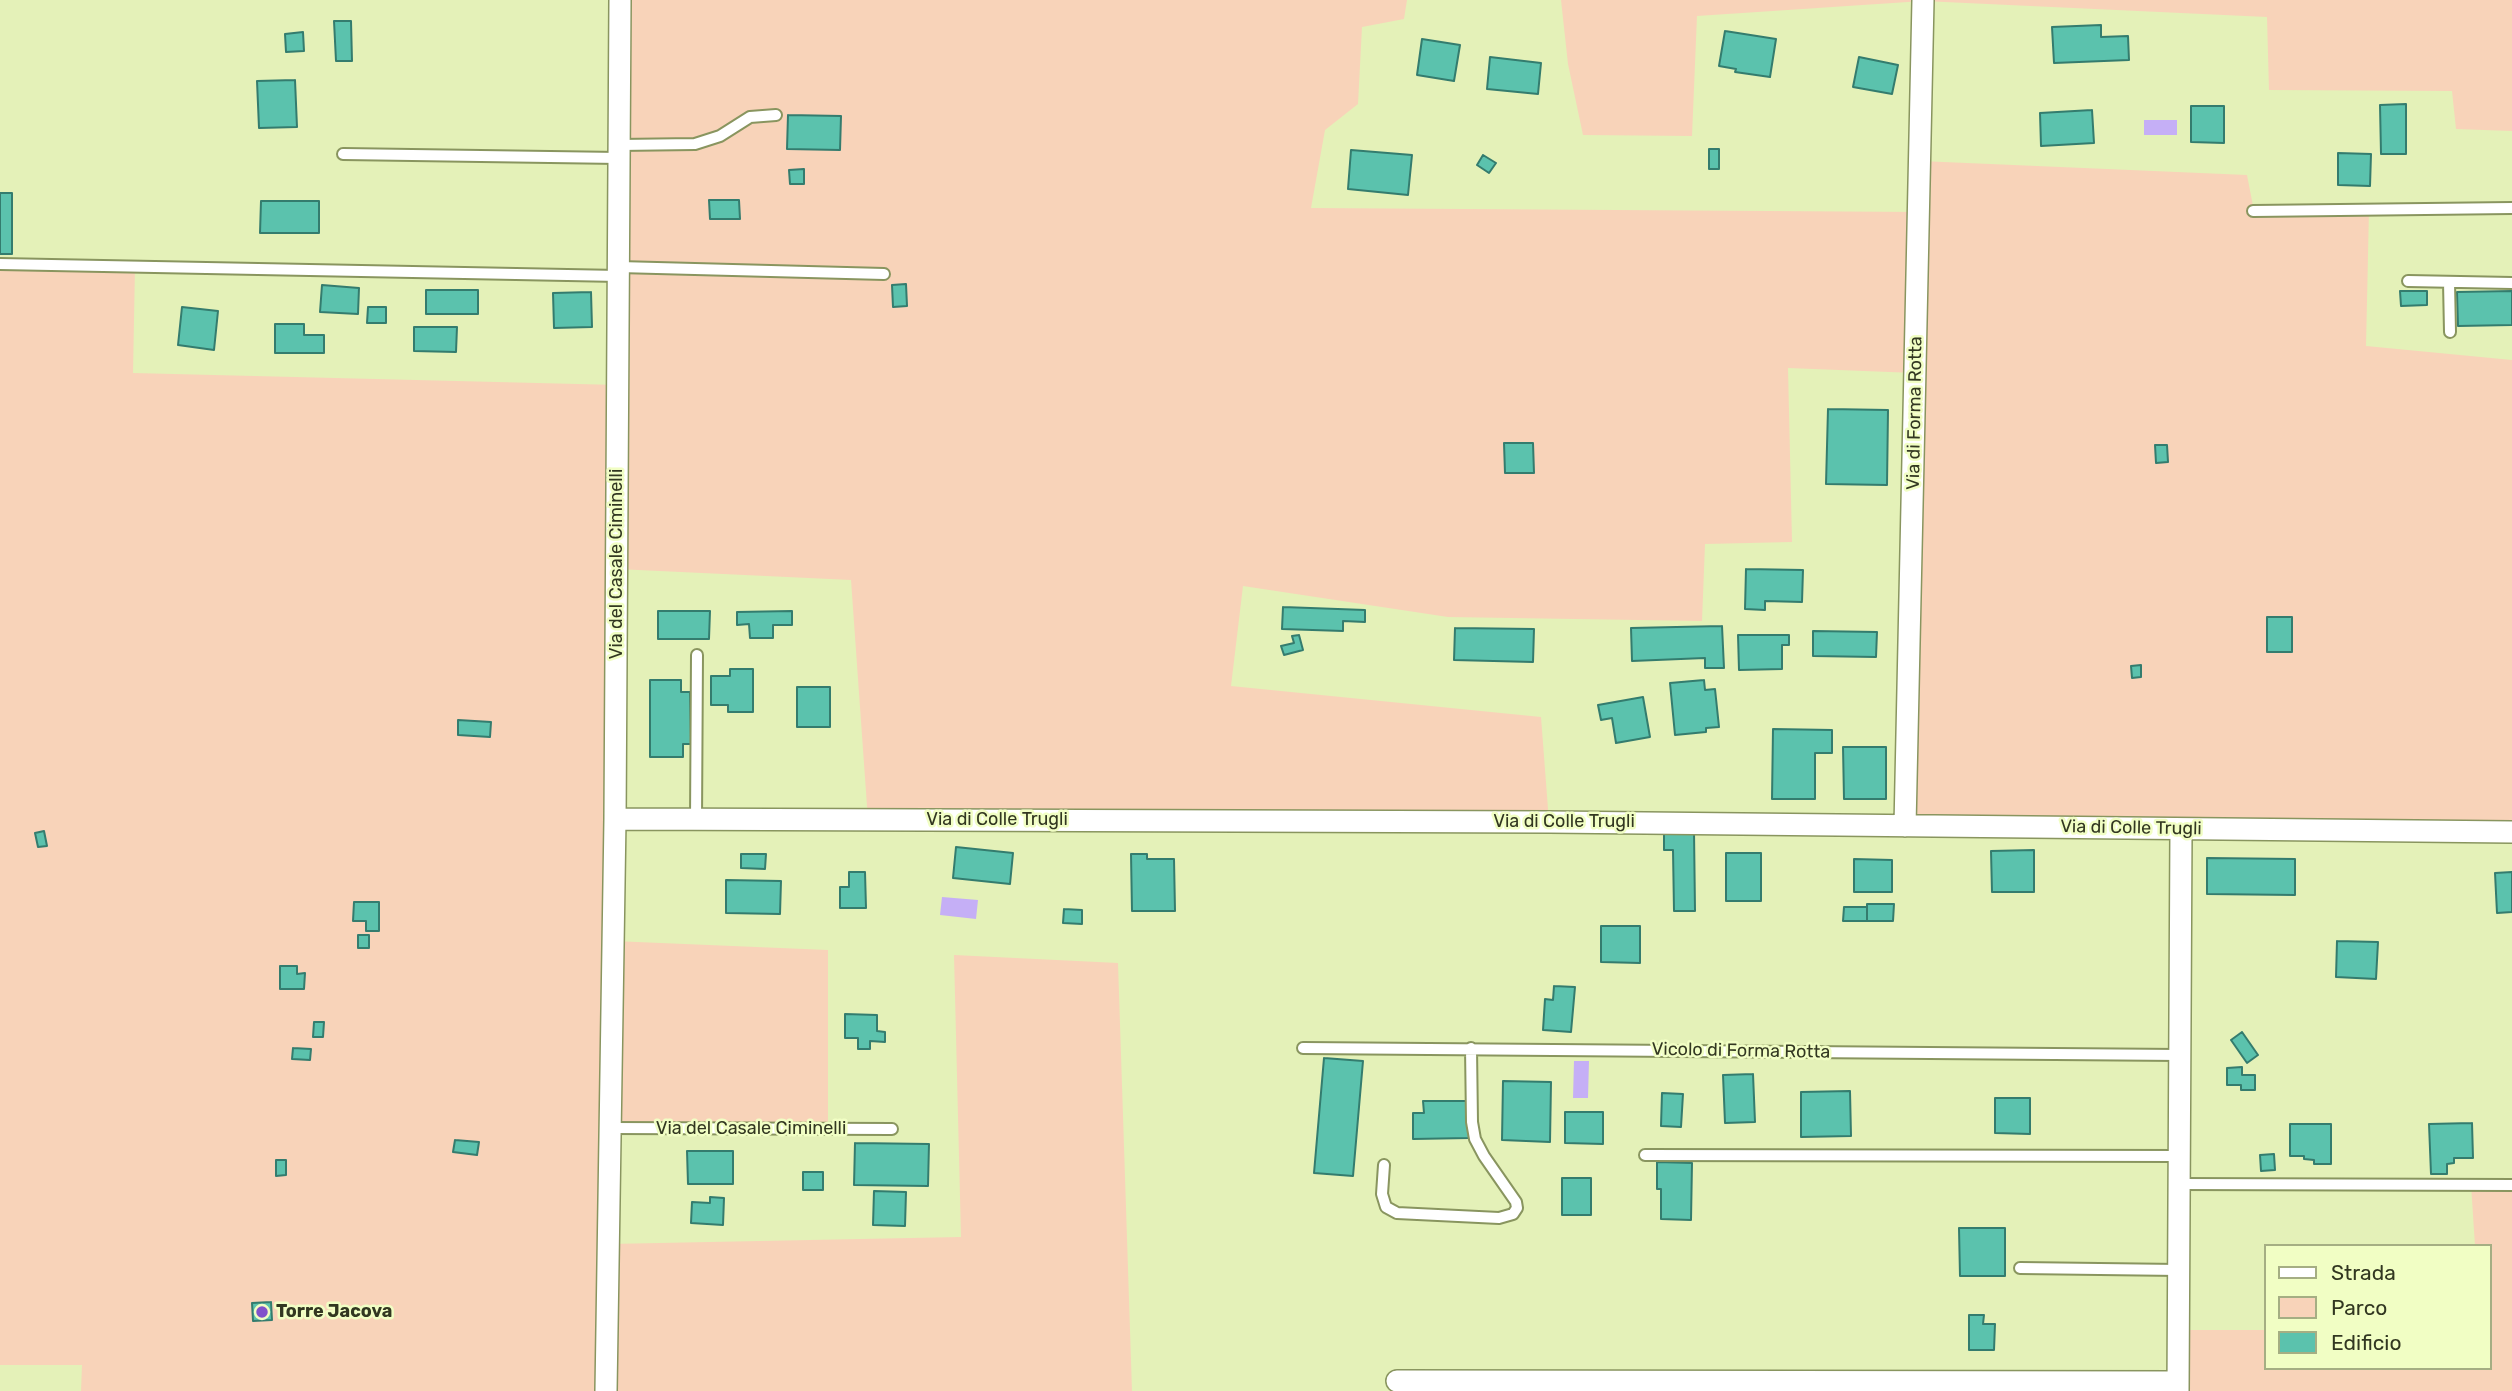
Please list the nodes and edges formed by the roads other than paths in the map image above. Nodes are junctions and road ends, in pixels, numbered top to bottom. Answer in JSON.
{"nodes":[{"id":1,"x":620,"y":0,"type":"edge"},
{"id":2,"x":1923,"y":0,"type":"edge"},
{"id":3,"x":776,"y":115,"type":"dead end"},
{"id":4,"x":619,"y":151,"type":"junction"},
{"id":5,"x":343,"y":153,"type":"dead end"},
{"id":6,"x":2512,"y":208,"type":"edge"},
{"id":7,"x":2253,"y":211,"type":"dead end"},
{"id":8,"x":0,"y":264,"type":"edge"},
{"id":9,"x":619,"y":271,"type":"junction"},
{"id":10,"x":884,"y":274,"type":"dead end"},
{"id":11,"x":2408,"y":282,"type":"dead end"},
{"id":12,"x":2449,"y":282,"type":"junction"},
{"id":13,"x":2512,"y":283,"type":"edge"},
{"id":14,"x":2451,"y":332,"type":"dead end"},
{"id":15,"x":697,"y":655,"type":"dead end"},
{"id":16,"x":615,"y":819,"type":"junction"},
{"id":17,"x":696,"y":820,"type":"junction"},
{"id":18,"x":1905,"y":826,"type":"junction"},
{"id":19,"x":2181,"y":829,"type":"junction"},
{"id":20,"x":2512,"y":832,"type":"edge"},
{"id":21,"x":1303,"y":1048,"type":"dead end"},
{"id":22,"x":1471,"y":1048,"type":"junction"},
{"id":23,"x":2180,"y":1055,"type":"junction"},
{"id":24,"x":611,"y":1128,"type":"junction"},
{"id":25,"x":892,"y":1129,"type":"dead end"},
{"id":26,"x":1646,"y":1156,"type":"dead end"},
{"id":27,"x":2179,"y":1156,"type":"junction"},
{"id":28,"x":1384,"y":1165,"type":"dead end"},
{"id":29,"x":2179,"y":1184,"type":"junction"},
{"id":30,"x":2512,"y":1185,"type":"edge"},
{"id":31,"x":2020,"y":1268,"type":"dead end"},
{"id":32,"x":2179,"y":1270,"type":"junction"},
{"id":33,"x":1397,"y":1381,"type":"dead end"},
{"id":34,"x":2178,"y":1386,"type":"edge"},
{"id":35,"x":606,"y":1391,"type":"edge"}],
"edges":[{"from":1,"to":4,"type":"street","name":"Via del Casale Ciminelli"},
{"from":2,"to":18,"type":"street","name":"Via di Forma Rotta"},
{"from":3,"to":4,"type":"lane"},
{"from":4,"to":5,"type":"lane"},
{"from":4,"to":9,"type":"street","name":"Via del Casale Ciminelli"},
{"from":6,"to":7,"type":"lane"},
{"from":8,"to":9,"type":"lane"},
{"from":9,"to":10,"type":"lane"},
{"from":9,"to":16,"type":"street","name":"Via del Casale Ciminelli"},
{"from":11,"to":12,"type":"lane"},
{"from":12,"to":13,"type":"lane"},
{"from":12,"to":14,"type":"lane"},
{"from":15,"to":17,"type":"lane"},
{"from":16,"to":17,"type":"street","name":"Via di Colle Trugli"},
{"from":16,"to":24,"type":"street","name":"Via del Casale Ciminelli"},
{"from":17,"to":18,"type":"street","name":"Via di Colle Trugli"},
{"from":18,"to":19,"type":"street","name":"Via di Colle Trugli"},
{"from":19,"to":20,"type":"street","name":"Via di Colle Trugli"},
{"from":19,"to":23,"type":"street"},
{"from":21,"to":22,"type":"lane","name":"Vicolo di Forma Rotta"},
{"from":22,"to":23,"type":"lane","name":"Vicolo di Forma Rotta"},
{"from":22,"to":28,"type":"lane"},
{"from":23,"to":27,"type":"street"},
{"from":24,"to":25,"type":"lane","name":"Via del Casale Ciminelli"},
{"from":24,"to":35,"type":"street","name":"Via del Casale Ciminelli"},
{"from":26,"to":27,"type":"lane"},
{"from":27,"to":29,"type":"street"},
{"from":29,"to":30,"type":"lane"},
{"from":29,"to":32,"type":"street"},
{"from":31,"to":32,"type":"lane"},
{"from":32,"to":34,"type":"street"},
{"from":33,"to":34,"type":"street"}]}
